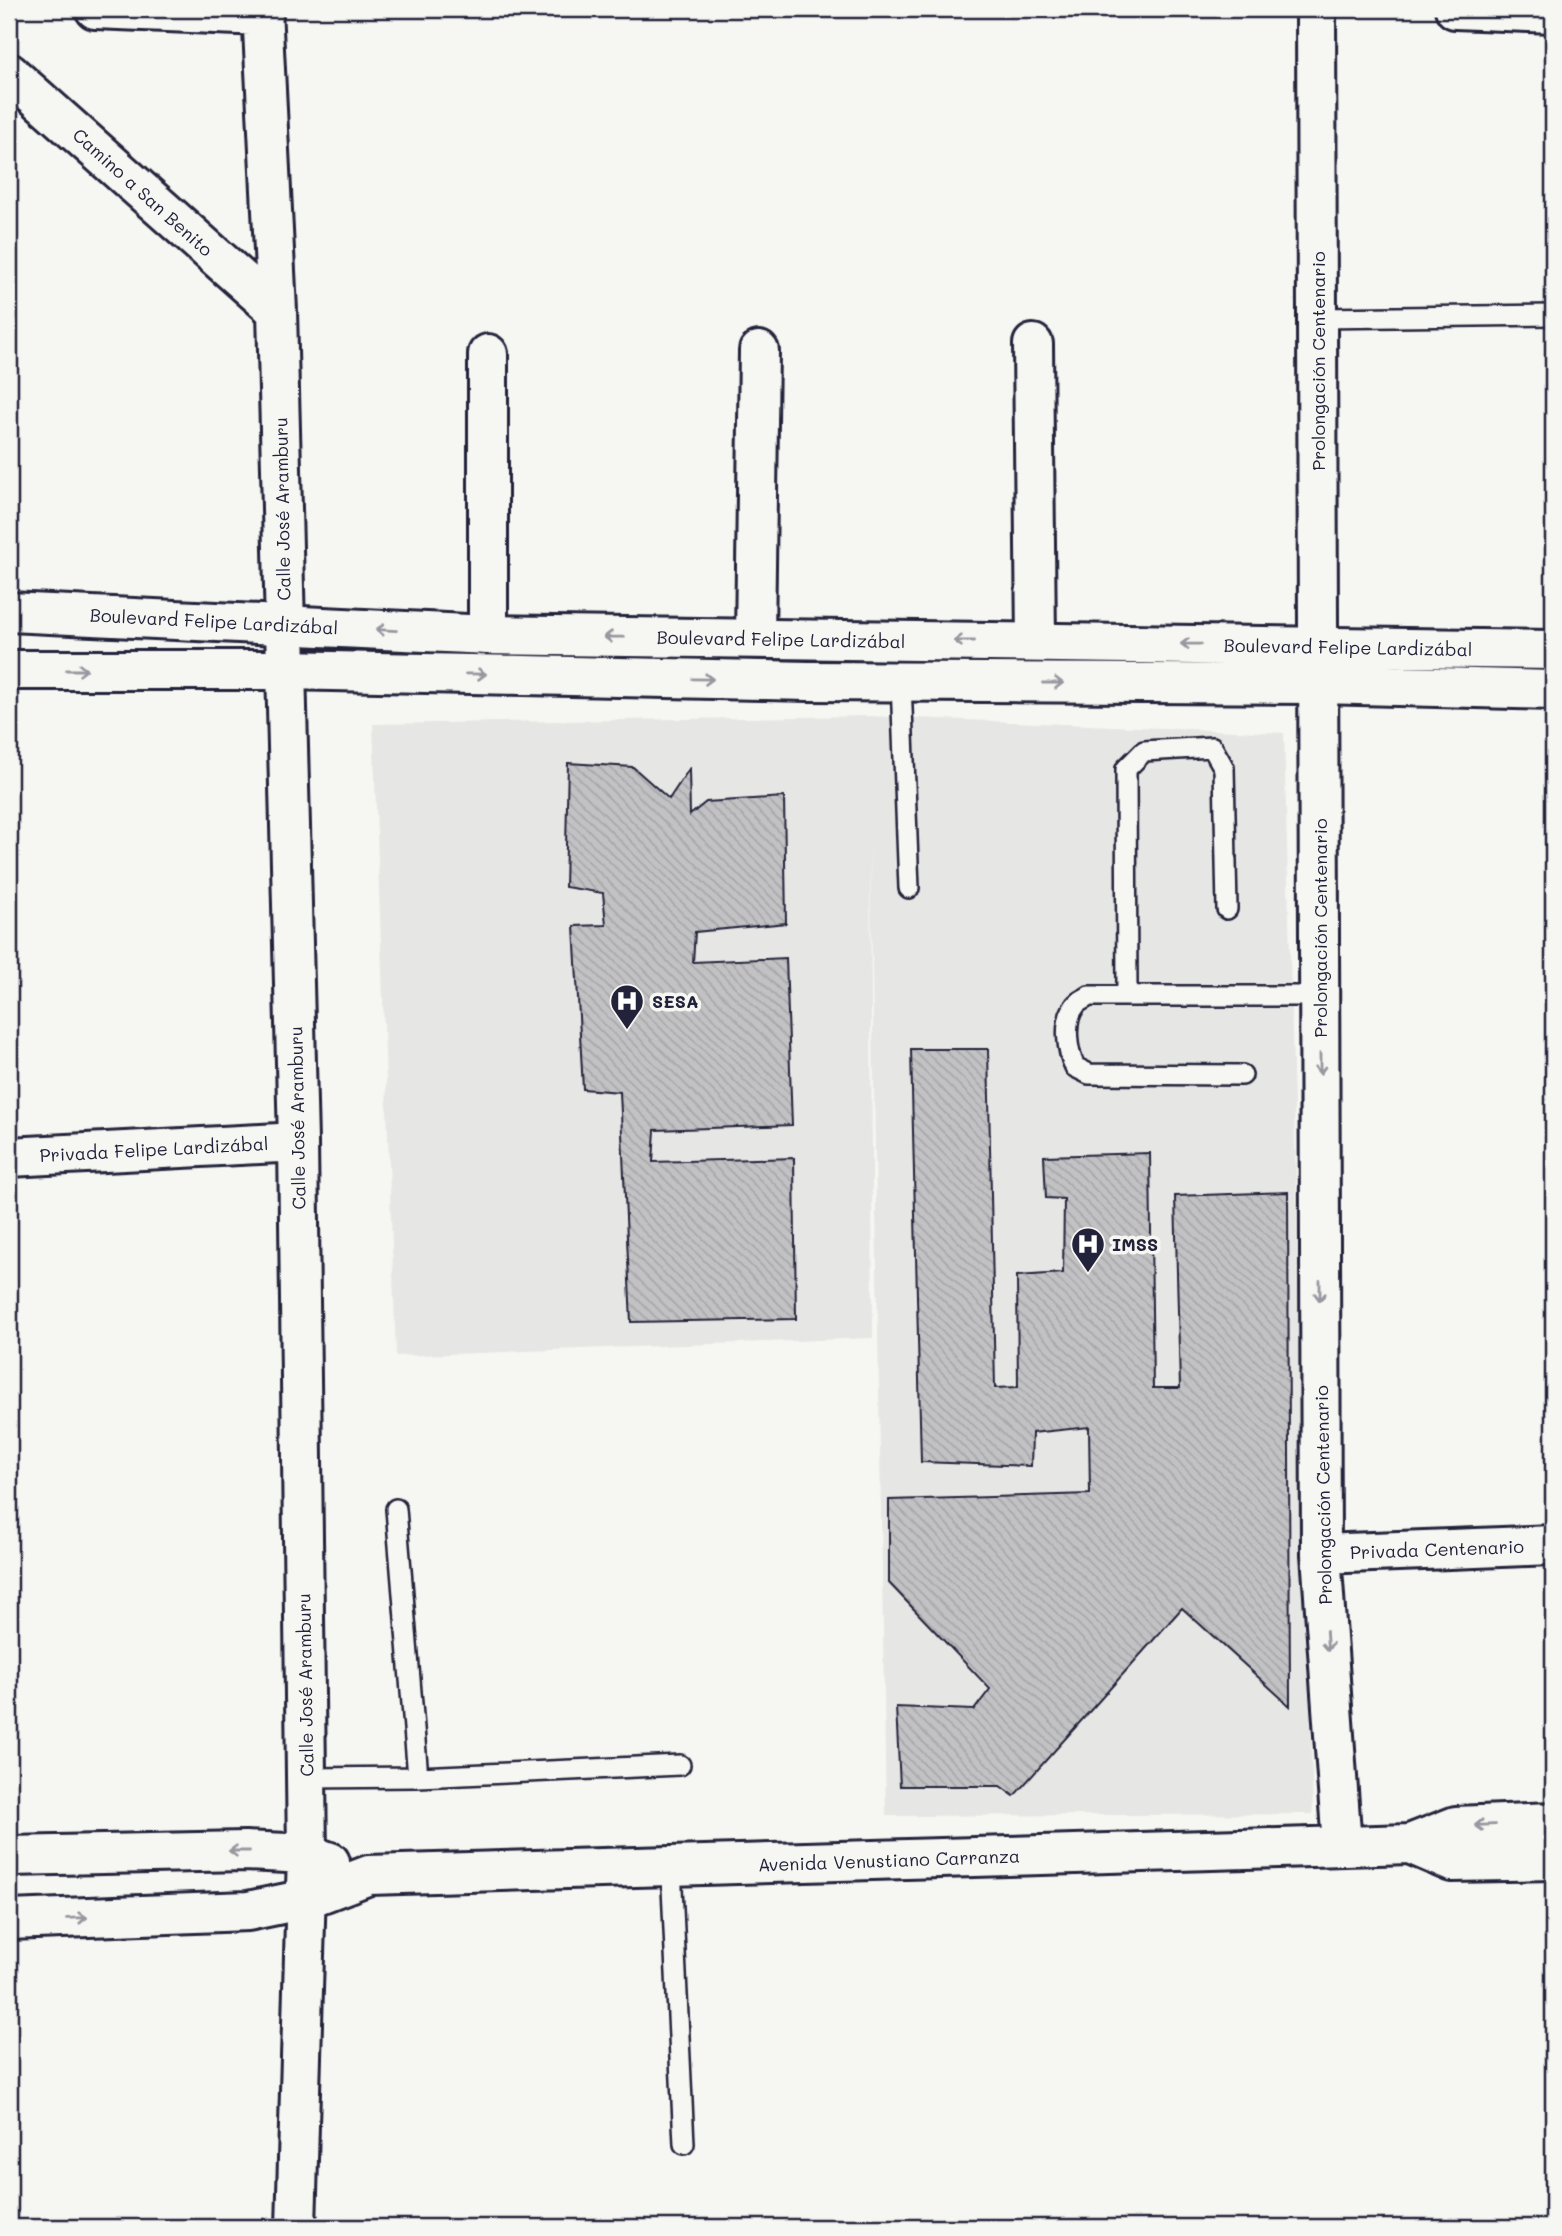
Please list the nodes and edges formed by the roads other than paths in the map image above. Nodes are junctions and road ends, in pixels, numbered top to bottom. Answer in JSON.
{"nodes":[{"id":1,"x":95,"y":9,"type":"edge"},
{"id":2,"x":1316,"y":9,"type":"edge"},
{"id":3,"x":1455,"y":9,"type":"edge"},
{"id":4,"x":263,"y":12,"type":"edge"},
{"id":5,"x":1553,"y":12,"type":"edge"},
{"id":6,"x":9,"y":73,"type":"edge"},
{"id":7,"x":277,"y":311,"type":"junction"},
{"id":8,"x":1553,"y":315,"type":"edge"},
{"id":9,"x":1318,"y":318,"type":"junction"},
{"id":10,"x":1033,"y":344,"type":"dead end"},
{"id":11,"x":759,"y":351,"type":"dead end"},
{"id":12,"x":488,"y":354,"type":"dead end"},
{"id":13,"x":9,"y":612,"type":"edge"},
{"id":14,"x":285,"y":624,"type":"junction"},
{"id":15,"x":488,"y":635,"type":"junction"},
{"id":16,"x":755,"y":638,"type":"junction"},
{"id":17,"x":807,"y":639,"type":"junction"},
{"id":18,"x":1036,"y":642,"type":"junction"},
{"id":19,"x":1319,"y":646,"type":"junction"},
{"id":20,"x":1553,"y":650,"type":"edge"},
{"id":21,"x":9,"y":670,"type":"edge"},
{"id":22,"x":285,"y":670,"type":"junction"},
{"id":23,"x":808,"y":681,"type":"junction"},
{"id":24,"x":901,"y":682,"type":"junction"},
{"id":25,"x":1319,"y":684,"type":"junction"},
{"id":26,"x":1553,"y":690,"type":"edge"},
{"id":27,"x":909,"y":888,"type":"dead end"},
{"id":28,"x":1227,"y":909,"type":"dead end"},
{"id":29,"x":1126,"y":996,"type":"junction"},
{"id":30,"x":1320,"y":996,"type":"junction"},
{"id":31,"x":1242,"y":1075,"type":"dead end"},
{"id":32,"x":298,"y":1142,"type":"junction"},
{"id":33,"x":9,"y":1157,"type":"edge"},
{"id":34,"x":396,"y":1508,"type":"dead end"},
{"id":35,"x":1553,"y":1545,"type":"edge"},
{"id":36,"x":1321,"y":1554,"type":"junction"},
{"id":37,"x":680,"y":1765,"type":"dead end"},
{"id":38,"x":418,"y":1777,"type":"junction"},
{"id":39,"x":306,"y":1778,"type":"junction"},
{"id":40,"x":1553,"y":1822,"type":"edge"},
{"id":41,"x":1410,"y":1844,"type":"junction"},
{"id":42,"x":1342,"y":1846,"type":"junction"},
{"id":43,"x":307,"y":1854,"type":"junction"},
{"id":44,"x":9,"y":1856,"type":"edge"},
{"id":45,"x":1553,"y":1860,"type":"edge"},
{"id":46,"x":671,"y":1866,"type":"junction"},
{"id":47,"x":369,"y":1875,"type":"junction"},
{"id":48,"x":306,"y":1899,"type":"junction"},
{"id":49,"x":9,"y":1920,"type":"edge"},
{"id":50,"x":684,"y":2144,"type":"dead end"},
{"id":51,"x":296,"y":2227,"type":"edge"}],
"edges":[{"from":1,"to":4,"type":"street"},
{"from":2,"to":9,"type":"street","name":"Prolongación Centenario"},
{"from":3,"to":5,"type":"street"},
{"from":4,"to":7,"type":"street","name":"Calle José Aramburu"},
{"from":6,"to":7,"type":"street","name":"Camino a San Benito"},
{"from":7,"to":14,"type":"street","name":"Calle José Aramburu"},
{"from":8,"to":9,"type":"lane"},
{"from":9,"to":19,"type":"street","name":"Prolongación Centenario"},
{"from":10,"to":18,"type":"street"},
{"from":11,"to":16,"type":"street"},
{"from":12,"to":15,"type":"street"},
{"from":13,"to":14,"type":"street","name":"Boulevard Felipe Lardizábal"},
{"from":15,"to":14,"type":"street","name":"Boulevard Felipe Lardizábal","one_way":true},
{"from":14,"to":22,"type":"street","name":"Calle José Aramburu"},
{"from":16,"to":15,"type":"street","name":"Boulevard Felipe Lardizábal","one_way":true},
{"from":16,"to":17,"type":"street","name":"Boulevard Felipe Lardizábal"},
{"from":18,"to":17,"type":"street","name":"Boulevard Felipe Lardizábal","one_way":true},
{"from":17,"to":23,"type":"street"},
{"from":19,"to":18,"type":"street","name":"Boulevard Felipe Lardizábal","one_way":true},
{"from":19,"to":20,"type":"street","name":"Boulevard Felipe Lardizábal"},
{"from":19,"to":25,"type":"street","name":"Prolongación Centenario"},
{"from":21,"to":22,"type":"street","one_way":true},
{"from":22,"to":23,"type":"street","one_way":true},
{"from":22,"to":32,"type":"street","name":"Calle José Aramburu"},
{"from":23,"to":24,"type":"street"},
{"from":24,"to":25,"type":"street","one_way":true},
{"from":24,"to":27,"type":"lane"},
{"from":25,"to":26,"type":"street"},
{"from":25,"to":30,"type":"street","name":"Prolongación Centenario"},
{"from":28,"to":29,"type":"lane"},
{"from":29,"to":30,"type":"lane"},
{"from":29,"to":31,"type":"lane"},
{"from":30,"to":36,"type":"street","name":"Prolongación Centenario","one_way":true},
{"from":32,"to":33,"type":"street","name":"Privada Felipe Lardizábal"},
{"from":32,"to":39,"type":"street","name":"Calle José Aramburu"},
{"from":34,"to":38,"type":"lane"},
{"from":35,"to":36,"type":"street","name":"Privada Centenario"},
{"from":36,"to":42,"type":"street","name":"Prolongación Centenario","one_way":true},
{"from":37,"to":38,"type":"lane"},
{"from":38,"to":39,"type":"lane"},
{"from":39,"to":43,"type":"street","name":"Calle José Aramburu"},
{"from":40,"to":41,"type":"street","name":"Avenida Venustiano Carranza","one_way":true},
{"from":41,"to":42,"type":"street","name":"Avenida Venustiano Carranza"},
{"from":41,"to":45,"type":"street","name":"Avenida Venustiano Carranza"},
{"from":42,"to":46,"type":"street","name":"Avenida Venustiano Carranza"},
{"from":43,"to":44,"type":"street","name":"Avenida Venustiano Carranza","one_way":true},
{"from":43,"to":47,"type":"street","name":"Avenida Venustiano Carranza"},
{"from":43,"to":48,"type":"street","name":"Calle José Aramburu"},
{"from":46,"to":47,"type":"street","name":"Avenida Venustiano Carranza"},
{"from":46,"to":50,"type":"lane"},
{"from":47,"to":48,"type":"street","name":"Avenida Venustiano Carranza"},
{"from":49,"to":48,"type":"street","name":"Avenida Venustiano Carranza","one_way":true},
{"from":48,"to":51,"type":"street","name":"Calle José Aramburu"}]}
